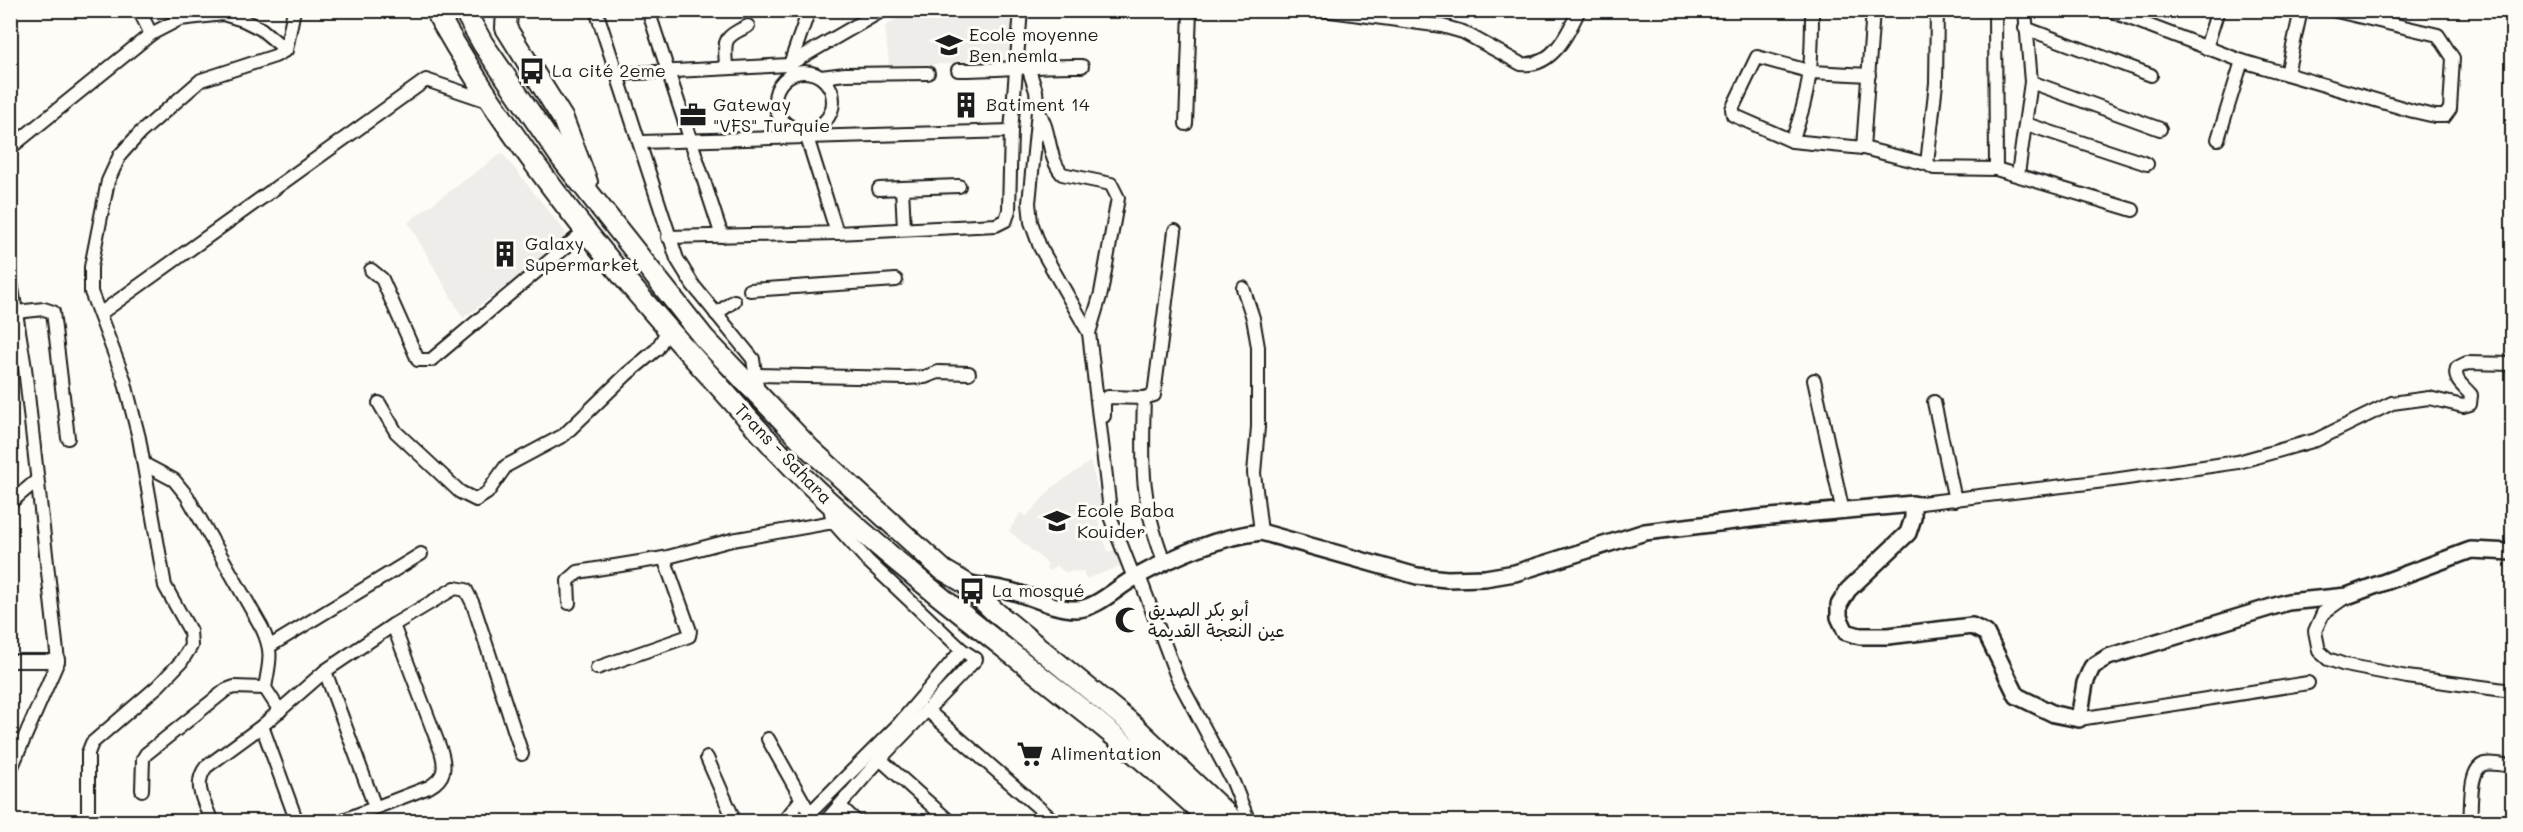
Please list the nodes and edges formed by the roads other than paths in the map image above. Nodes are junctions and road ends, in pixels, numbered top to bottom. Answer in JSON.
{"nodes":[{"id":1,"x":139,"y":10,"type":"edge"},
{"id":2,"x":294,"y":10,"type":"edge"},
{"id":3,"x":435,"y":10,"type":"edge"},
{"id":4,"x":464,"y":10,"type":"edge"},
{"id":5,"x":494,"y":10,"type":"edge"},
{"id":6,"x":596,"y":10,"type":"edge"},
{"id":7,"x":648,"y":10,"type":"edge"},
{"id":8,"x":809,"y":10,"type":"edge"},
{"id":9,"x":883,"y":10,"type":"edge"},
{"id":10,"x":1021,"y":10,"type":"edge"},
{"id":11,"x":1190,"y":10,"type":"edge"},
{"id":12,"x":1323,"y":10,"type":"edge"},
{"id":13,"x":1579,"y":10,"type":"edge"},
{"id":14,"x":1812,"y":10,"type":"edge"},
{"id":15,"x":1874,"y":10,"type":"edge"},
{"id":16,"x":1937,"y":10,"type":"edge"},
{"id":17,"x":1995,"y":10,"type":"edge"},
{"id":18,"x":2025,"y":10,"type":"edge"},
{"id":19,"x":2108,"y":10,"type":"edge"},
{"id":20,"x":2218,"y":10,"type":"edge"},
{"id":21,"x":2301,"y":10,"type":"edge"},
{"id":22,"x":2332,"y":10,"type":"edge"},
{"id":23,"x":866,"y":15,"type":"edge"},
{"id":24,"x":506,"y":19,"type":"edge"},
{"id":25,"x":748,"y":26,"type":"dead end"},
{"id":26,"x":2025,"y":28,"type":"junction"},
{"id":27,"x":151,"y":34,"type":"junction"},
{"id":28,"x":2206,"y":48,"type":"junction"},
{"id":29,"x":286,"y":50,"type":"junction"},
{"id":30,"x":2242,"y":61,"type":"junction"},
{"id":31,"x":1082,"y":66,"type":"dead end"},
{"id":32,"x":1022,"y":68,"type":"junction"},
{"id":33,"x":726,"y":69,"type":"junction"},
{"id":34,"x":790,"y":69,"type":"junction"},
{"id":35,"x":958,"y":70,"type":"dead end"},
{"id":36,"x":670,"y":72,"type":"junction"},
{"id":37,"x":1812,"y":72,"type":"junction"},
{"id":38,"x":928,"y":73,"type":"dead end"},
{"id":39,"x":2287,"y":74,"type":"junction"},
{"id":40,"x":618,"y":75,"type":"junction"},
{"id":41,"x":1869,"y":75,"type":"junction"},
{"id":42,"x":2151,"y":75,"type":"dead end"},
{"id":43,"x":821,"y":77,"type":"junction"},
{"id":44,"x":2031,"y":82,"type":"junction"},
{"id":45,"x":488,"y":101,"type":"junction"},
{"id":46,"x":1038,"y":111,"type":"junction"},
{"id":47,"x":1186,"y":124,"type":"dead end"},
{"id":48,"x":2026,"y":124,"type":"junction"},
{"id":49,"x":2160,"y":129,"type":"dead end"},
{"id":50,"x":1011,"y":131,"type":"junction"},
{"id":51,"x":806,"y":133,"type":"junction"},
{"id":52,"x":2217,"y":139,"type":"dead end"},
{"id":53,"x":1791,"y":141,"type":"junction"},
{"id":54,"x":640,"y":142,"type":"junction"},
{"id":55,"x":692,"y":142,"type":"junction"},
{"id":56,"x":10,"y":148,"type":"edge"},
{"id":57,"x":1863,"y":148,"type":"junction"},
{"id":58,"x":1927,"y":164,"type":"junction"},
{"id":59,"x":2147,"y":164,"type":"dead end"},
{"id":60,"x":1996,"y":169,"type":"junction"},
{"id":61,"x":2018,"y":174,"type":"junction"},
{"id":62,"x":958,"y":186,"type":"dead end"},
{"id":63,"x":902,"y":188,"type":"junction"},
{"id":64,"x":879,"y":189,"type":"dead end"},
{"id":65,"x":593,"y":199,"type":"junction"},
{"id":66,"x":2133,"y":210,"type":"dead end"},
{"id":67,"x":904,"y":229,"type":"junction"},
{"id":68,"x":586,"y":230,"type":"junction"},
{"id":69,"x":1175,"y":231,"type":"dead end"},
{"id":70,"x":837,"y":233,"type":"junction"},
{"id":71,"x":722,"y":236,"type":"junction"},
{"id":72,"x":668,"y":237,"type":"junction"},
{"id":73,"x":372,"y":270,"type":"dead end"},
{"id":74,"x":10,"y":276,"type":"edge"},
{"id":75,"x":896,"y":280,"type":"dead end"},
{"id":76,"x":1243,"y":288,"type":"dead end"},
{"id":77,"x":750,"y":290,"type":"dead end"},
{"id":78,"x":734,"y":301,"type":"dead end"},
{"id":79,"x":16,"y":312,"type":"junction"},
{"id":80,"x":100,"y":314,"type":"junction"},
{"id":81,"x":716,"y":314,"type":"junction"},
{"id":82,"x":668,"y":330,"type":"junction"},
{"id":83,"x":1089,"y":333,"type":"junction"},
{"id":84,"x":2512,"y":364,"type":"edge"},
{"id":85,"x":969,"y":373,"type":"dead end"},
{"id":86,"x":1814,"y":380,"type":"dead end"},
{"id":87,"x":757,"y":385,"type":"junction"},
{"id":88,"x":1144,"y":398,"type":"junction"},
{"id":89,"x":1934,"y":402,"type":"dead end"},
{"id":90,"x":379,"y":403,"type":"dead end"},
{"id":91,"x":68,"y":438,"type":"dead end"},
{"id":92,"x":144,"y":464,"type":"junction"},
{"id":93,"x":1104,"y":477,"type":"junction"},
{"id":94,"x":36,"y":481,"type":"junction"},
{"id":95,"x":1955,"y":500,"type":"junction"},
{"id":96,"x":829,"y":502,"type":"junction"},
{"id":97,"x":10,"y":503,"type":"edge"},
{"id":98,"x":1913,"y":504,"type":"junction"},
{"id":99,"x":1843,"y":512,"type":"junction"},
{"id":100,"x":833,"y":522,"type":"junction"},
{"id":101,"x":1261,"y":532,"type":"junction"},
{"id":102,"x":2512,"y":552,"type":"edge"},
{"id":103,"x":421,"y":554,"type":"dead end"},
{"id":104,"x":664,"y":558,"type":"junction"},
{"id":105,"x":1164,"y":563,"type":"junction"},
{"id":106,"x":1136,"y":577,"type":"junction"},
{"id":107,"x":964,"y":583,"type":"junction"},
{"id":108,"x":2347,"y":596,"type":"junction"},
{"id":109,"x":569,"y":603,"type":"dead end"},
{"id":110,"x":393,"y":625,"type":"junction"},
{"id":111,"x":270,"y":646,"type":"junction"},
{"id":112,"x":962,"y":650,"type":"junction"},
{"id":113,"x":10,"y":661,"type":"edge"},
{"id":114,"x":58,"y":661,"type":"junction"},
{"id":115,"x":597,"y":668,"type":"dead end"},
{"id":116,"x":325,"y":671,"type":"junction"},
{"id":117,"x":2308,"y":683,"type":"dead end"},
{"id":118,"x":265,"y":688,"type":"junction"},
{"id":119,"x":2512,"y":691,"type":"edge"},
{"id":120,"x":927,"y":710,"type":"junction"},
{"id":121,"x":279,"y":711,"type":"junction"},
{"id":122,"x":2079,"y":719,"type":"junction"},
{"id":123,"x":262,"y":726,"type":"junction"},
{"id":124,"x":768,"y":739,"type":"dead end"},
{"id":125,"x":522,"y":754,"type":"dead end"},
{"id":126,"x":707,"y":758,"type":"dead end"},
{"id":127,"x":880,"y":759,"type":"junction"},
{"id":128,"x":2512,"y":766,"type":"edge"},
{"id":129,"x":10,"y":771,"type":"edge"},
{"id":130,"x":142,"y":790,"type":"dead end"},
{"id":131,"x":801,"y":800,"type":"junction"},
{"id":132,"x":375,"y":807,"type":"junction"},
{"id":133,"x":840,"y":807,"type":"junction"},
{"id":134,"x":805,"y":817,"type":"edge"},
{"id":135,"x":89,"y":819,"type":"edge"},
{"id":136,"x":103,"y":822,"type":"edge"},
{"id":137,"x":212,"y":822,"type":"edge"},
{"id":138,"x":297,"y":822,"type":"edge"},
{"id":139,"x":339,"y":822,"type":"edge"},
{"id":140,"x":735,"y":822,"type":"edge"},
{"id":141,"x":783,"y":822,"type":"edge"},
{"id":142,"x":825,"y":822,"type":"edge"},
{"id":143,"x":857,"y":822,"type":"edge"},
{"id":144,"x":950,"y":822,"type":"edge"},
{"id":145,"x":1055,"y":822,"type":"edge"},
{"id":146,"x":1212,"y":822,"type":"edge"},
{"id":147,"x":1235,"y":822,"type":"edge"},
{"id":148,"x":1250,"y":822,"type":"edge"},
{"id":149,"x":2470,"y":822,"type":"edge"}],
"edges":[{"from":1,"to":27,"type":"street"},
{"from":2,"to":29,"type":"street"},
{"from":3,"to":45,"type":"highway","name":"Trans - Sahara"},
{"from":4,"to":65,"type":"highway","name":"Trans - Sahara"},
{"from":5,"to":24,"type":"highway"},
{"from":6,"to":40,"type":"street"},
{"from":7,"to":36,"type":"street"},
{"from":8,"to":34,"type":"street"},
{"from":9,"to":23,"type":"street"},
{"from":10,"to":32,"type":"street"},
{"from":11,"to":47,"type":"street"},
{"from":12,"to":13,"type":"street"},
{"from":14,"to":37,"type":"street"},
{"from":15,"to":41,"type":"street"},
{"from":16,"to":58,"type":"street"},
{"from":17,"to":60,"type":"street"},
{"from":18,"to":26,"type":"street"},
{"from":19,"to":28,"type":"street"},
{"from":20,"to":28,"type":"street"},
{"from":21,"to":39,"type":"street"},
{"from":22,"to":39,"type":"street"},
{"from":23,"to":34,"type":"street"},
{"from":24,"to":65,"type":"highway"},
{"from":25,"to":33,"type":"street"},
{"from":26,"to":42,"type":"street"},
{"from":26,"to":44,"type":"street"},
{"from":27,"to":29,"type":"street"},
{"from":27,"to":56,"type":"street"},
{"from":28,"to":30,"type":"street"},
{"from":29,"to":80,"type":"street"},
{"from":30,"to":39,"type":"street"},
{"from":30,"to":52,"type":"street"},
{"from":31,"to":32,"type":"street"},
{"from":32,"to":35,"type":"street"},
{"from":32,"to":46,"type":"street"},
{"from":32,"to":50,"type":"street"},
{"from":33,"to":34,"type":"street"},
{"from":33,"to":36,"type":"street"},
{"from":34,"to":43,"type":"street"},
{"from":34,"to":51,"type":"street"},
{"from":36,"to":40,"type":"street"},
{"from":36,"to":55,"type":"street"},
{"from":37,"to":41,"type":"street"},
{"from":37,"to":53,"type":"street"},
{"from":37,"to":53,"type":"street"},
{"from":38,"to":43,"type":"street"},
{"from":40,"to":54,"type":"street"},
{"from":41,"to":57,"type":"street"},
{"from":43,"to":51,"type":"street"},
{"from":44,"to":48,"type":"street"},
{"from":44,"to":49,"type":"street"},
{"from":45,"to":68,"type":"highway","name":"Trans - Sahara"},
{"from":45,"to":80,"type":"street"},
{"from":46,"to":83,"type":"street"},
{"from":46,"to":83,"type":"street"},
{"from":48,"to":59,"type":"street"},
{"from":48,"to":61,"type":"street"},
{"from":50,"to":51,"type":"street"},
{"from":50,"to":67,"type":"street"},
{"from":51,"to":55,"type":"street"},
{"from":51,"to":70,"type":"street"},
{"from":53,"to":57,"type":"street"},
{"from":54,"to":55,"type":"street"},
{"from":54,"to":72,"type":"street"},
{"from":55,"to":71,"type":"street"},
{"from":57,"to":58,"type":"street"},
{"from":58,"to":60,"type":"street"},
{"from":60,"to":61,"type":"street"},
{"from":61,"to":66,"type":"street"},
{"from":62,"to":63,"type":"street"},
{"from":63,"to":64,"type":"street"},
{"from":63,"to":67,"type":"street"},
{"from":65,"to":87,"type":"highway","name":"Trans - Sahara"},
{"from":67,"to":70,"type":"street"},
{"from":68,"to":73,"type":"street"},
{"from":68,"to":82,"type":"highway","name":"Trans - Sahara"},
{"from":69,"to":88,"type":"street"},
{"from":70,"to":71,"type":"street"},
{"from":71,"to":72,"type":"street"},
{"from":72,"to":81,"type":"street"},
{"from":74,"to":79,"type":"street"},
{"from":75,"to":77,"type":"street"},
{"from":76,"to":101,"type":"street"},
{"from":78,"to":81,"type":"street"},
{"from":79,"to":91,"type":"street"},
{"from":79,"to":94,"type":"street"},
{"from":80,"to":92,"type":"street"},
{"from":81,"to":87,"type":"street"},
{"from":82,"to":90,"type":"street"},
{"from":82,"to":96,"type":"highway","name":"Trans - Sahara"},
{"from":83,"to":93,"type":"street"},
{"from":84,"to":95,"type":"street"},
{"from":85,"to":87,"type":"street"},
{"from":86,"to":99,"type":"street"},
{"from":87,"to":107,"type":"highway","name":"Trans - Sahara"},
{"from":88,"to":93,"type":"street"},
{"from":88,"to":105,"type":"street"},
{"from":89,"to":95,"type":"street"},
{"from":92,"to":111,"type":"street"},
{"from":92,"to":135,"type":"street"},
{"from":93,"to":106,"type":"street"},
{"from":94,"to":97,"type":"street"},
{"from":94,"to":114,"type":"street"},
{"from":95,"to":98,"type":"street"},
{"from":96,"to":100,"type":"street"},
{"from":96,"to":146,"type":"highway","name":"Trans - Sahara"},
{"from":98,"to":99,"type":"street"},
{"from":98,"to":122,"type":"street"},
{"from":99,"to":101,"type":"street"},
{"from":100,"to":104,"type":"street"},
{"from":100,"to":112,"type":"street"},
{"from":101,"to":105,"type":"street"},
{"from":102,"to":108,"type":"street"},
{"from":103,"to":111,"type":"street"},
{"from":104,"to":109,"type":"street"},
{"from":104,"to":115,"type":"street"},
{"from":105,"to":106,"type":"street"},
{"from":106,"to":107,"type":"street"},
{"from":106,"to":148,"type":"street"},
{"from":107,"to":147,"type":"highway","name":"Trans - Sahara"},
{"from":108,"to":119,"type":"street"},
{"from":108,"to":122,"type":"street"},
{"from":110,"to":116,"type":"street"},
{"from":110,"to":125,"type":"street"},
{"from":110,"to":132,"type":"street"},
{"from":111,"to":118,"type":"street"},
{"from":112,"to":120,"type":"street"},
{"from":112,"to":134,"type":"street"},
{"from":113,"to":114,"type":"street"},
{"from":114,"to":129,"type":"street"},
{"from":116,"to":121,"type":"street"},
{"from":116,"to":132,"type":"street"},
{"from":117,"to":122,"type":"street"},
{"from":118,"to":121,"type":"street"},
{"from":118,"to":130,"type":"street"},
{"from":120,"to":127,"type":"street"},
{"from":120,"to":145,"type":"street"},
{"from":121,"to":123,"type":"street"},
{"from":123,"to":137,"type":"street"},
{"from":123,"to":138,"type":"street"},
{"from":124,"to":131,"type":"street"},
{"from":126,"to":140,"type":"street"},
{"from":127,"to":133,"type":"street"},
{"from":127,"to":144,"type":"street"},
{"from":128,"to":149,"type":"street"},
{"from":131,"to":134,"type":"street"},
{"from":131,"to":141,"type":"street"},
{"from":132,"to":139,"type":"street"},
{"from":133,"to":142,"type":"street"},
{"from":133,"to":143,"type":"street"},
{"from":135,"to":136,"type":"street"}]}
